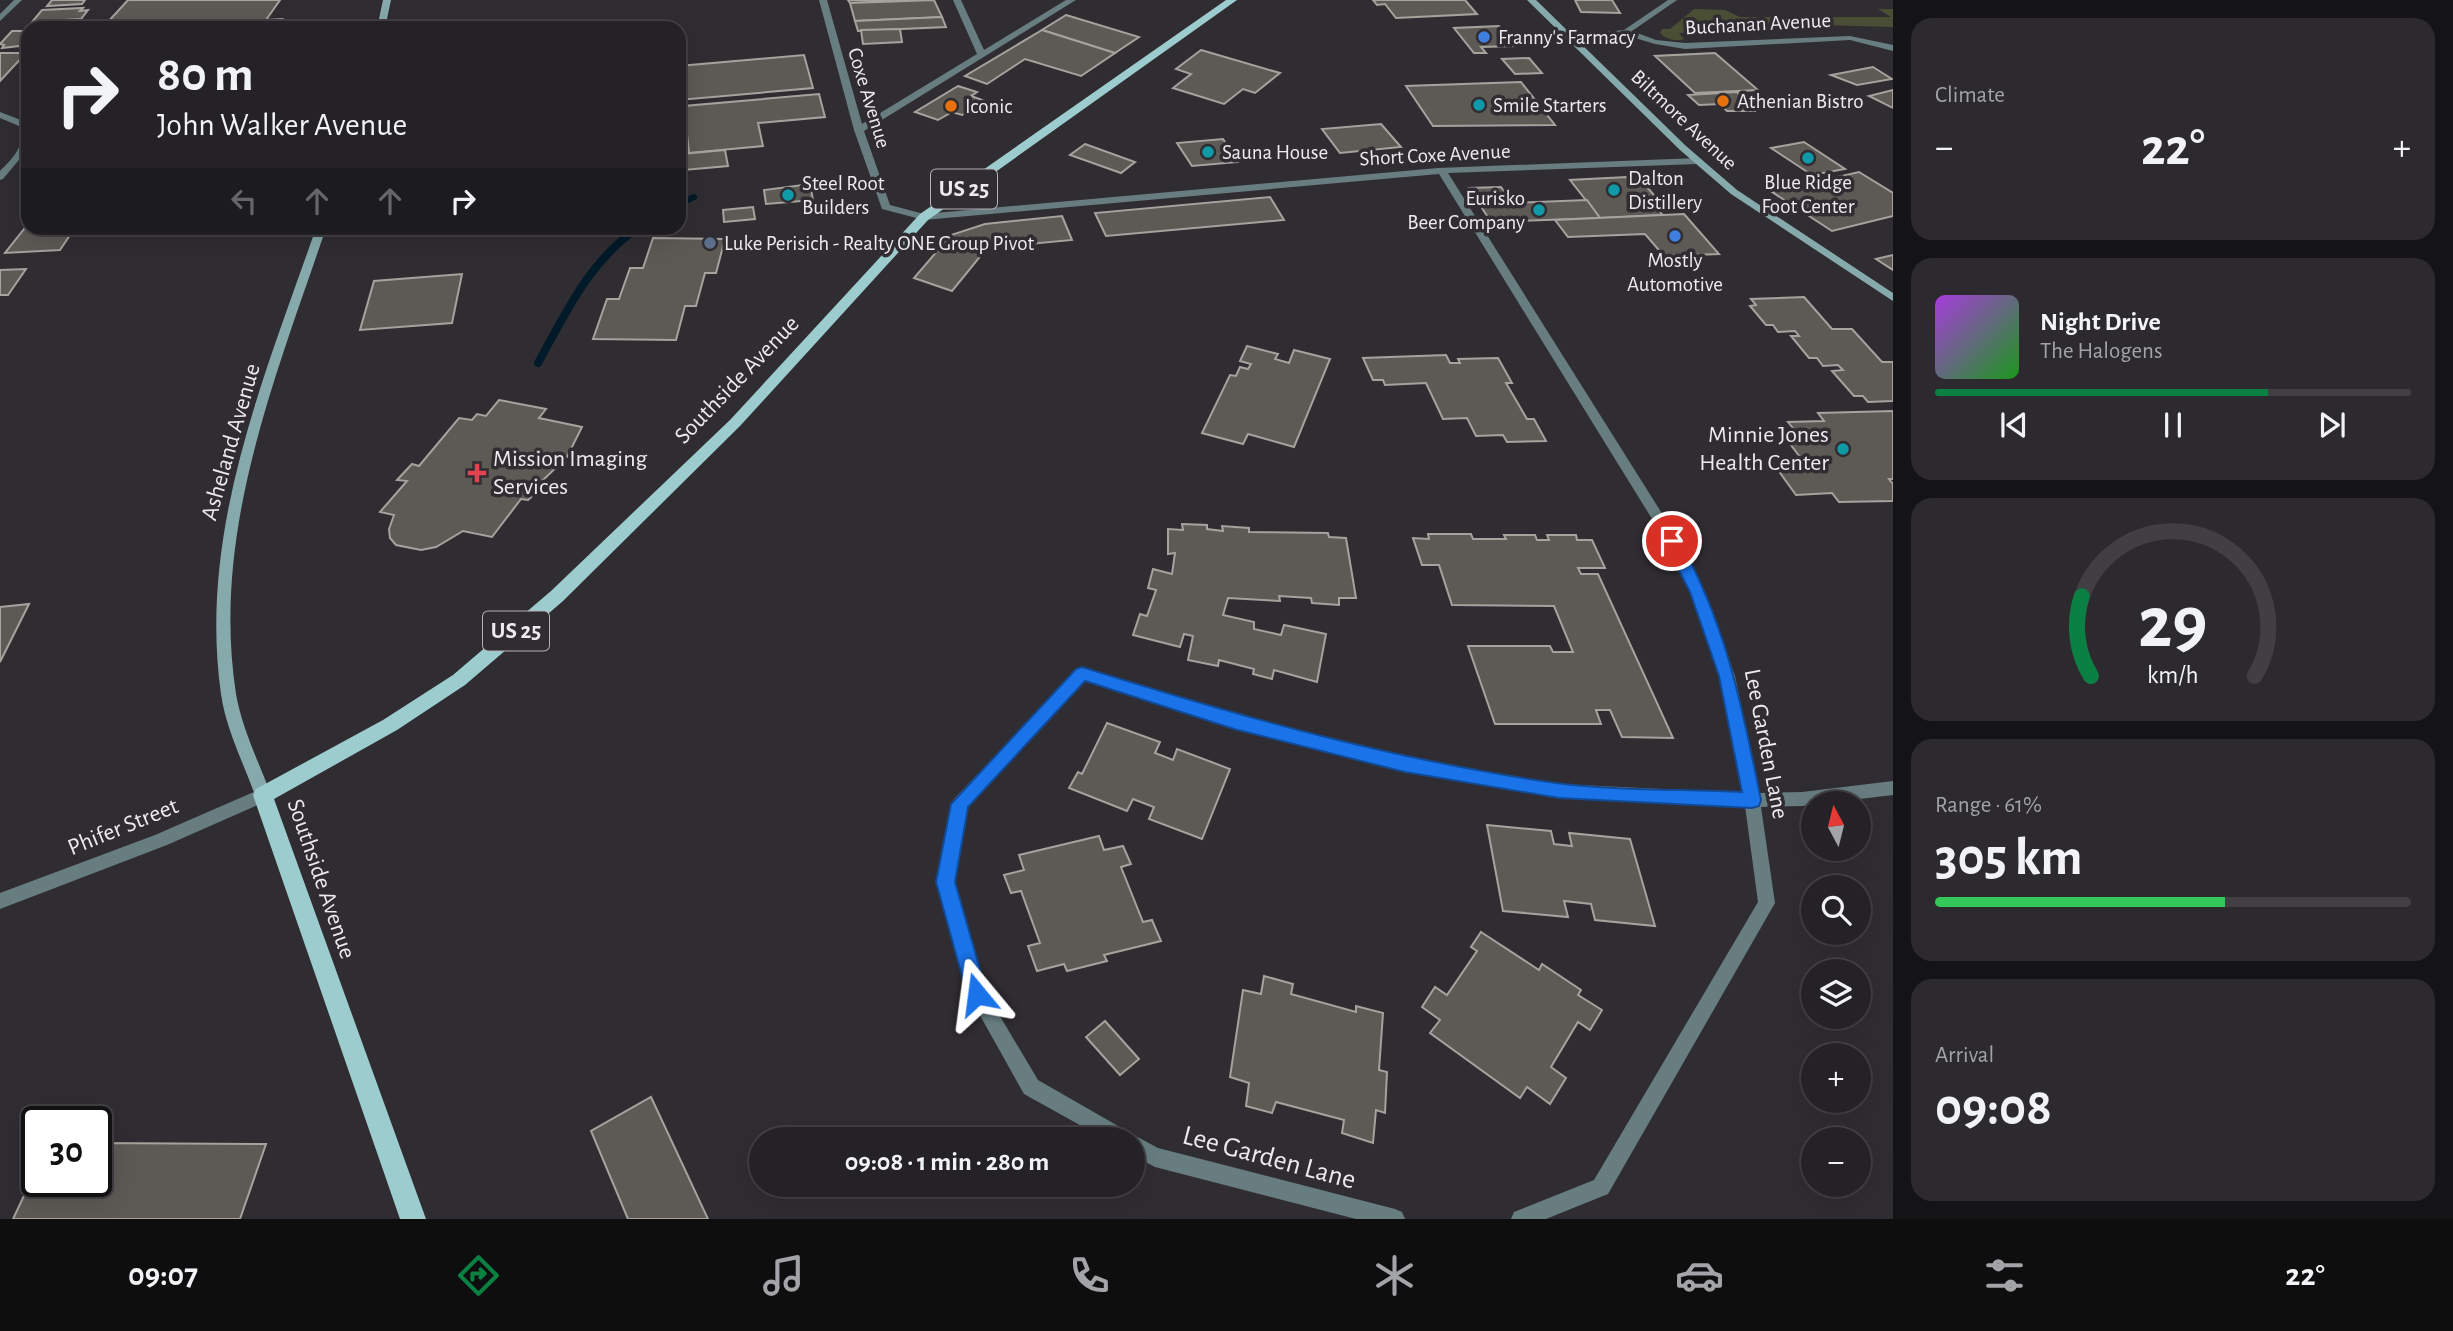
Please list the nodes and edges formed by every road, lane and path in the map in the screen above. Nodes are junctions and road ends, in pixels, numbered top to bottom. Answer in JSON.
{"nodes":[{"id":1,"x":18,"y":0,"type":"edge"},
{"id":2,"x":387,"y":0,"type":"edge"},
{"id":3,"x":823,"y":0,"type":"edge"},
{"id":4,"x":957,"y":0,"type":"edge"},
{"id":5,"x":1072,"y":0,"type":"edge"},
{"id":6,"x":1233,"y":0,"type":"edge"},
{"id":7,"x":1531,"y":0,"type":"edge"},
{"id":8,"x":1673,"y":0,"type":"edge"},
{"id":9,"x":0,"y":19,"type":"edge"},
{"id":10,"x":382,"y":21,"type":"edge"},
{"id":11,"x":1626,"y":32,"type":"junction"},
{"id":12,"x":1569,"y":38,"type":"junction"},
{"id":13,"x":1893,"y":48,"type":"edge"},
{"id":14,"x":982,"y":55,"type":"junction"},
{"id":15,"x":0,"y":115,"type":"edge"},
{"id":16,"x":21,"y":123,"type":"edge"},
{"id":17,"x":859,"y":130,"type":"junction"},
{"id":18,"x":21,"y":153,"type":"edge"},
{"id":19,"x":1698,"y":161,"type":"junction"},
{"id":20,"x":1442,"y":171,"type":"junction"},
{"id":21,"x":0,"y":177,"type":"edge"},
{"id":22,"x":924,"y":217,"type":"junction"},
{"id":23,"x":319,"y":235,"type":"edge"},
{"id":24,"x":1893,"y":298,"type":"edge"},
{"id":25,"x":1893,"y":788,"type":"edge"},
{"id":26,"x":263,"y":795,"type":"junction"},
{"id":27,"x":1752,"y":800,"type":"junction"},
{"id":28,"x":0,"y":901,"type":"edge"},
{"id":29,"x":1103,"y":1127,"type":"edge"},
{"id":30,"x":1145,"y":1152,"type":"edge"},
{"id":31,"x":413,"y":1219,"type":"edge"},
{"id":32,"x":1395,"y":1219,"type":"edge"},
{"id":33,"x":1521,"y":1219,"type":"edge"}],
"edges":[{"from":1,"to":9,"type":"street"},
{"from":2,"to":10,"type":"main road"},
{"from":3,"to":17,"type":"street","name":"Coxe Avenue"},
{"from":4,"to":14,"type":"street"},
{"from":5,"to":14,"type":"street"},
{"from":6,"to":22,"type":"main road","name":"Southside Avenue","number":"US 25"},
{"from":7,"to":12,"type":"main road","name":"Biltmore Avenue"},
{"from":8,"to":11,"type":"street"},
{"from":11,"to":12,"type":"street"},
{"from":11,"to":13,"type":"street","name":"Buchanan Avenue"},
{"from":12,"to":19,"type":"main road","name":"Biltmore Avenue"},
{"from":14,"to":17,"type":"street"},
{"from":15,"to":16,"type":"street"},
{"from":17,"to":22,"type":"street","name":"Coxe Avenue"},
{"from":18,"to":21,"type":"street"},
{"from":19,"to":20,"type":"street","name":"Short Coxe Avenue"},
{"from":19,"to":24,"type":"main road","name":"Biltmore Avenue"},
{"from":20,"to":22,"type":"street","name":"Short Coxe Avenue"},
{"from":20,"to":27,"type":"street","name":"Lee Garden Lane"},
{"from":22,"to":26,"type":"main road","name":"Southside Avenue","number":"US 25"},
{"from":23,"to":26,"type":"main road","name":"Asheland Avenue"},
{"from":25,"to":27,"type":"street"},
{"from":26,"to":28,"type":"street","name":"Phifer Street"},
{"from":26,"to":31,"type":"main road","name":"Southside Avenue"},
{"from":27,"to":29,"type":"street"},
{"from":27,"to":33,"type":"street","name":"Lee Garden Lane"},
{"from":30,"to":32,"type":"street","name":"Lee Garden Lane"}]}
